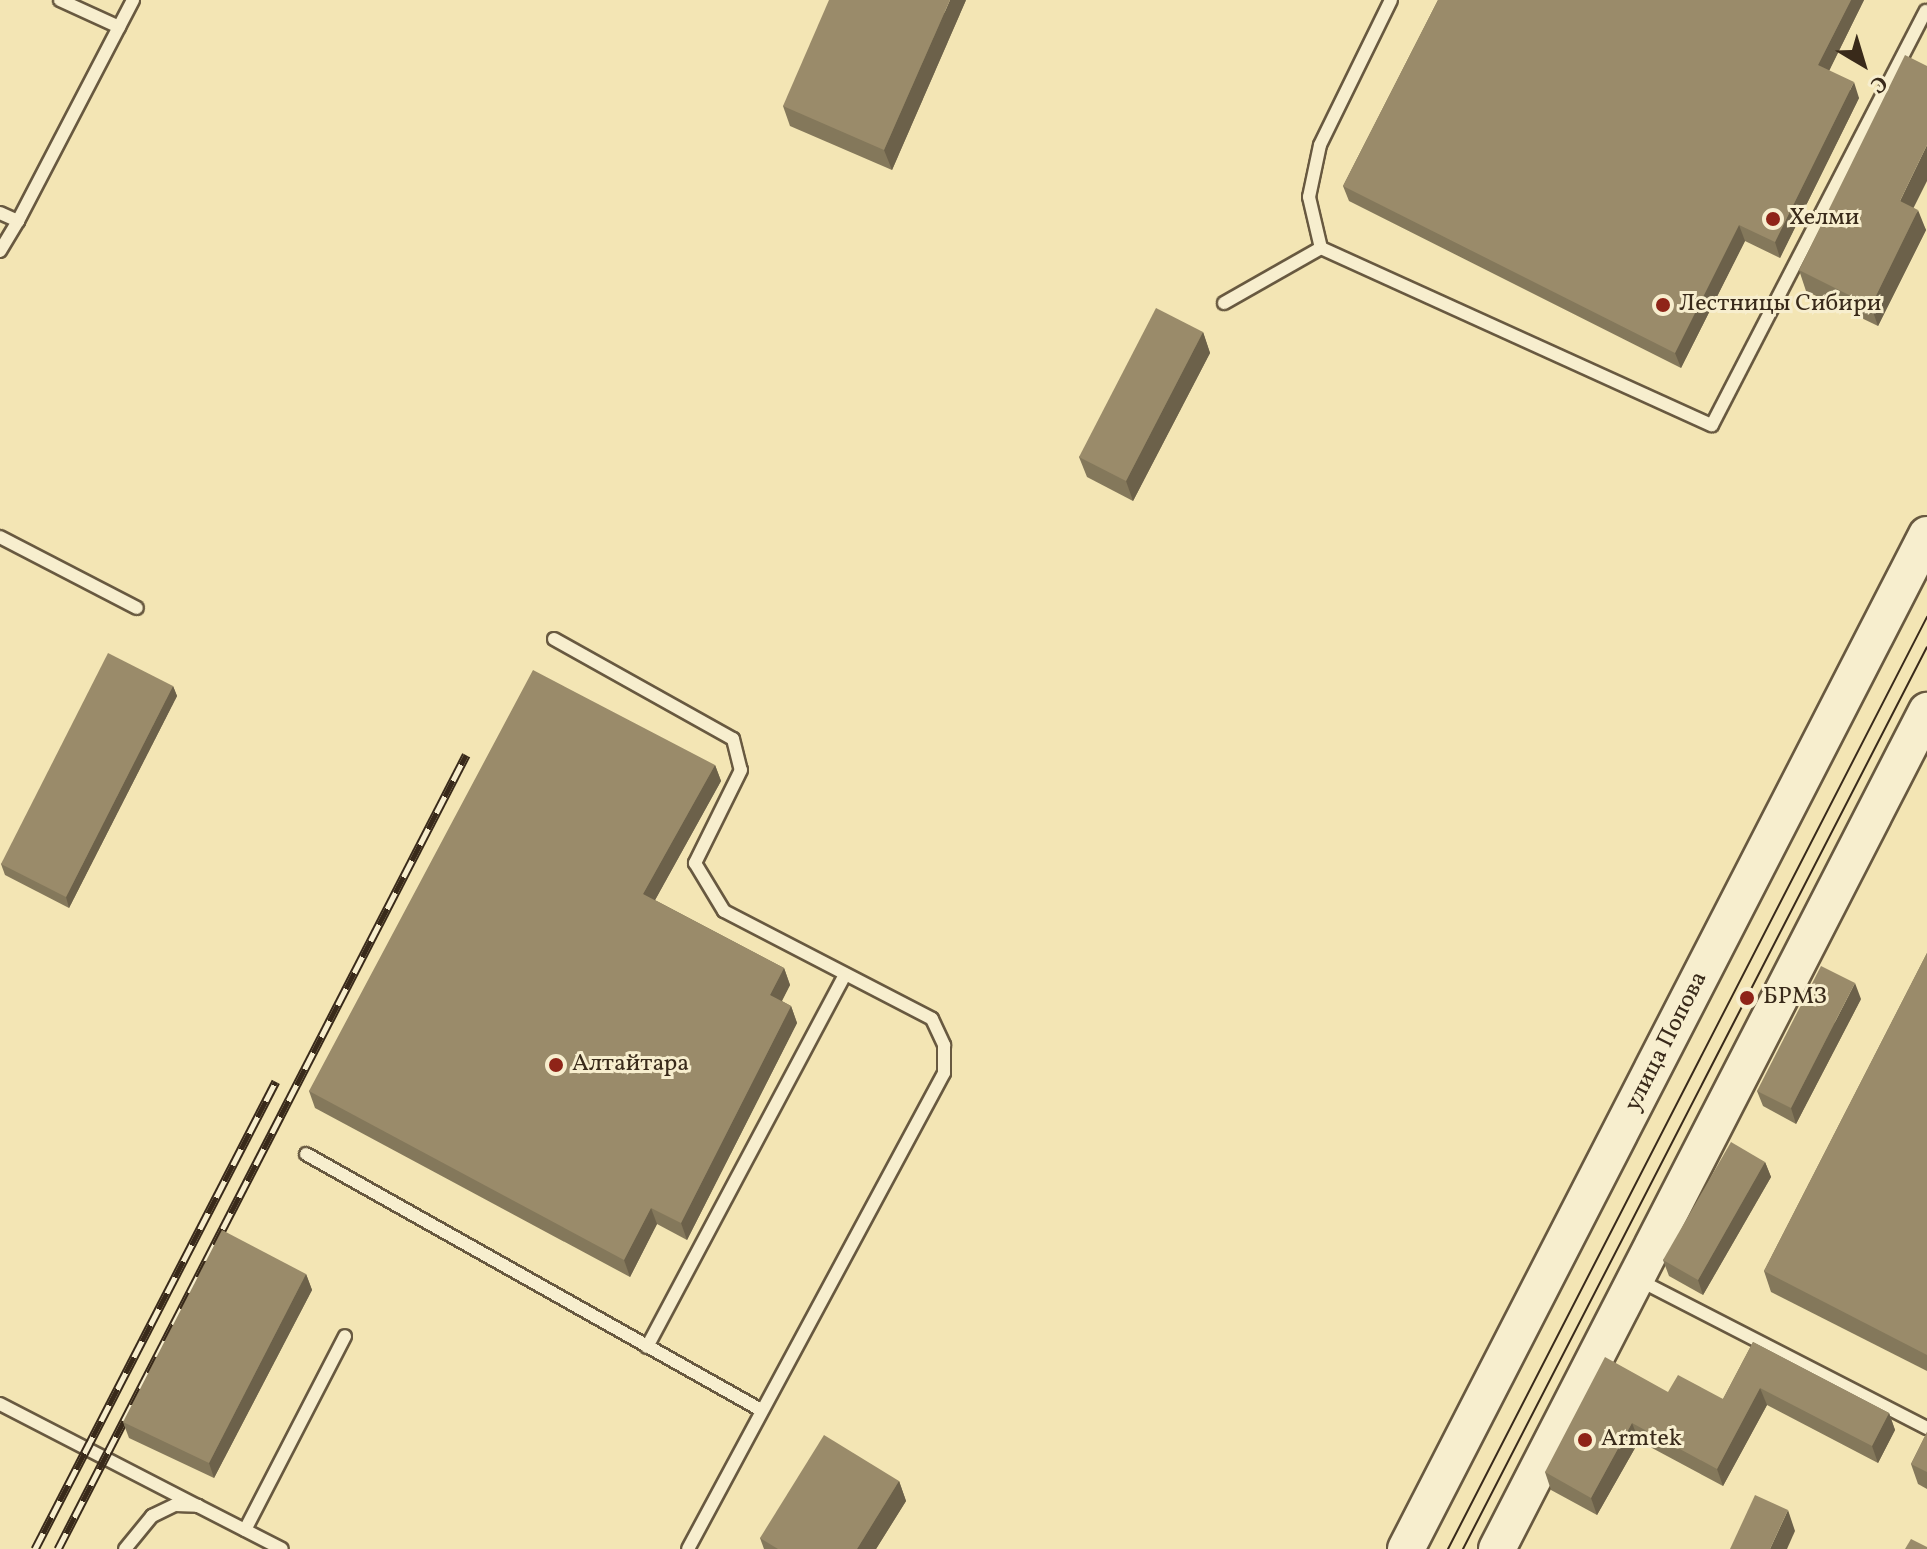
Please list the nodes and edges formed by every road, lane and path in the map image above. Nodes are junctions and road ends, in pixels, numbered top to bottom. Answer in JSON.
{"nodes":[{"id":1,"x":60,"y":0,"type":"edge"},
{"id":2,"x":133,"y":0,"type":"edge"},
{"id":3,"x":1391,"y":0,"type":"edge"},
{"id":4,"x":1926,"y":8,"type":"edge"},
{"id":5,"x":119,"y":27,"type":"junction"},
{"id":6,"x":0,"y":213,"type":"edge"},
{"id":7,"x":18,"y":221,"type":"junction"},
{"id":8,"x":1321,"y":248,"type":"junction"},
{"id":9,"x":0,"y":251,"type":"edge"},
{"id":10,"x":1224,"y":303,"type":"dead end"},
{"id":11,"x":1927,"y":535,"type":"edge"},
{"id":12,"x":0,"y":537,"type":"edge"},
{"id":13,"x":137,"y":608,"type":"dead end"},
{"id":14,"x":554,"y":639,"type":"dead end"},
{"id":15,"x":1925,"y":718,"type":"edge"},
{"id":16,"x":845,"y":974,"type":"junction"},
{"id":17,"x":306,"y":1154,"type":"dead end"},
{"id":18,"x":1636,"y":1279,"type":"junction"},
{"id":19,"x":345,"y":1336,"type":"dead end"},
{"id":20,"x":647,"y":1347,"type":"junction"},
{"id":21,"x":0,"y":1404,"type":"edge"},
{"id":22,"x":761,"y":1410,"type":"junction"},
{"id":23,"x":1927,"y":1428,"type":"edge"},
{"id":24,"x":198,"y":1506,"type":"junction"},
{"id":25,"x":245,"y":1530,"type":"junction"},
{"id":26,"x":1504,"y":1548,"type":"edge"},
{"id":27,"x":125,"y":1549,"type":"edge"},
{"id":28,"x":282,"y":1549,"type":"edge"},
{"id":29,"x":688,"y":1549,"type":"edge"},
{"id":30,"x":1406,"y":1549,"type":"edge"}],
"edges":[{"from":1,"to":5,"type":"lane"},
{"from":2,"to":5,"type":"lane"},
{"from":3,"to":8,"type":"lane"},
{"from":4,"to":8,"type":"lane"},
{"from":5,"to":7,"type":"lane"},
{"from":6,"to":7,"type":"lane"},
{"from":7,"to":9,"type":"lane"},
{"from":8,"to":10,"type":"lane"},
{"from":11,"to":30,"type":"main road","name":"улица Попова"},
{"from":12,"to":13,"type":"lane"},
{"from":14,"to":16,"type":"lane"},
{"from":15,"to":18,"type":"main road"},
{"from":16,"to":20,"type":"lane"},
{"from":16,"to":22,"type":"lane"},
{"from":17,"to":20,"type":"lane"},
{"from":18,"to":23,"type":"lane"},
{"from":18,"to":26,"type":"main road"},
{"from":19,"to":25,"type":"lane"},
{"from":20,"to":22,"type":"lane"},
{"from":21,"to":24,"type":"lane"},
{"from":22,"to":29,"type":"lane"},
{"from":24,"to":25,"type":"lane"},
{"from":24,"to":27,"type":"lane"},
{"from":25,"to":28,"type":"lane"}]}
